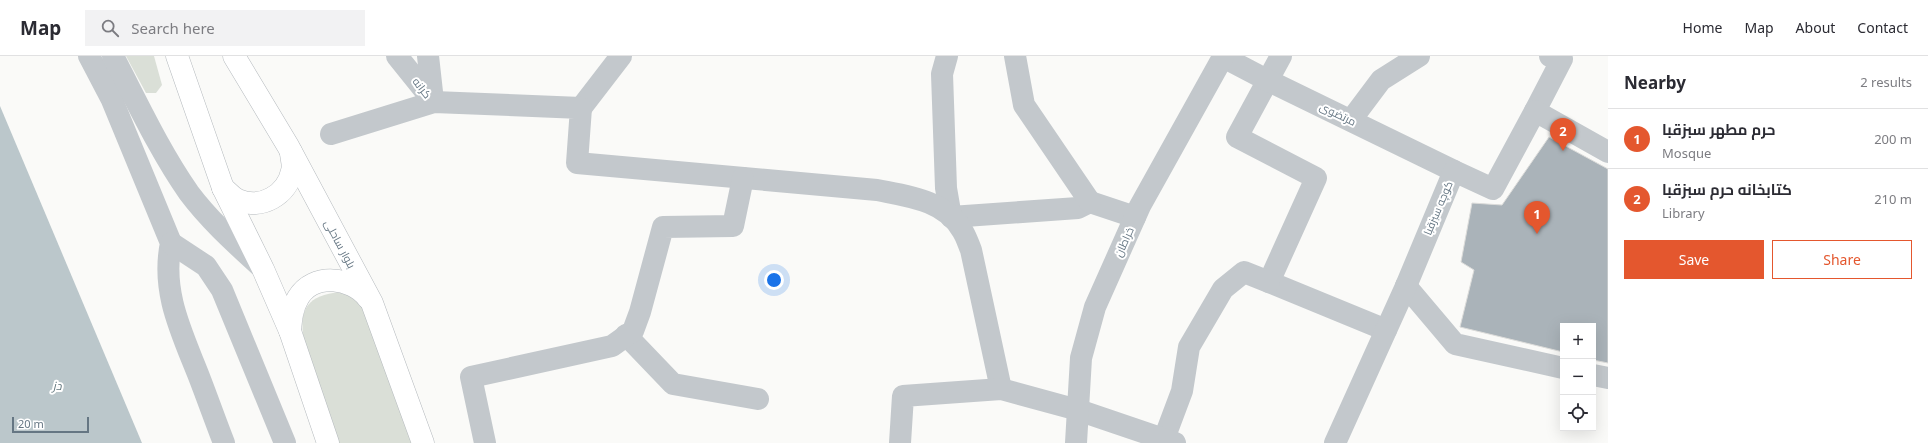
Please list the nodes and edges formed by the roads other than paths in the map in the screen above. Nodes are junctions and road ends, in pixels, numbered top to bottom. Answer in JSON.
{"nodes":[{"id":1,"x":89,"y":56,"type":"edge"},
{"id":2,"x":113,"y":56,"type":"edge"},
{"id":3,"x":177,"y":56,"type":"edge"},
{"id":4,"x":234,"y":56,"type":"edge"},
{"id":5,"x":397,"y":56,"type":"edge"},
{"id":6,"x":428,"y":56,"type":"edge"},
{"id":7,"x":621,"y":56,"type":"edge"},
{"id":8,"x":947,"y":56,"type":"edge"},
{"id":9,"x":1015,"y":56,"type":"edge"},
{"id":10,"x":1281,"y":56,"type":"edge"},
{"id":11,"x":1419,"y":56,"type":"edge"},
{"id":12,"x":1223,"y":57,"type":"edge"},
{"id":13,"x":1559,"y":57,"type":"edge"},
{"id":14,"x":1267,"y":80,"type":"junction"},
{"id":15,"x":434,"y":102,"type":"junction"},
{"id":16,"x":581,"y":108,"type":"junction"},
{"id":17,"x":1535,"y":111,"type":"junction"},
{"id":18,"x":1351,"y":120,"type":"junction"},
{"id":19,"x":331,"y":134,"type":"dead end"},
{"id":20,"x":291,"y":152,"type":"junction"},
{"id":21,"x":1608,"y":152,"type":"edge"},
{"id":22,"x":1454,"y":171,"type":"junction"},
{"id":23,"x":744,"y":178,"type":"junction"},
{"id":24,"x":223,"y":188,"type":"junction"},
{"id":25,"x":1090,"y":202,"type":"junction"},
{"id":26,"x":1136,"y":216,"type":"junction"},
{"id":27,"x":951,"y":217,"type":"junction"},
{"id":28,"x":171,"y":243,"type":"junction"},
{"id":29,"x":263,"y":269,"type":"junction"},
{"id":30,"x":1269,"y":282,"type":"junction"},
{"id":31,"x":1406,"y":286,"type":"junction"},
{"id":32,"x":372,"y":304,"type":"junction"},
{"id":33,"x":1386,"y":330,"type":"junction"},
{"id":34,"x":290,"y":331,"type":"junction"},
{"id":35,"x":626,"y":335,"type":"junction"},
{"id":36,"x":1560,"y":367,"type":"edge"},
{"id":37,"x":1596,"y":376,"type":"edge"},
{"id":38,"x":1608,"y":378,"type":"edge"},
{"id":39,"x":1001,"y":389,"type":"junction"},
{"id":40,"x":758,"y":399,"type":"dead end"},
{"id":41,"x":1078,"y":410,"type":"junction"},
{"id":42,"x":1169,"y":441,"type":"edge"},
{"id":43,"x":224,"y":443,"type":"edge"},
{"id":44,"x":285,"y":443,"type":"edge"},
{"id":45,"x":328,"y":443,"type":"edge"},
{"id":46,"x":423,"y":443,"type":"edge"},
{"id":47,"x":485,"y":443,"type":"edge"},
{"id":48,"x":900,"y":443,"type":"edge"},
{"id":49,"x":1076,"y":443,"type":"edge"},
{"id":50,"x":1335,"y":443,"type":"edge"}],
"edges":[{"from":1,"to":28,"type":"street"},
{"from":2,"to":29,"type":"street"},
{"from":3,"to":24,"type":"main road"},
{"from":4,"to":20,"type":"main road","name":"بلوار ساحلی"},
{"from":5,"to":15,"type":"street","name":"کرانه"},
{"from":6,"to":15,"type":"street","name":"کرانه"},
{"from":7,"to":16,"type":"street"},
{"from":8,"to":27,"type":"street"},
{"from":9,"to":25,"type":"street"},
{"from":10,"to":14,"type":"street"},
{"from":11,"to":18,"type":"street"},
{"from":12,"to":14,"type":"street","name":"مرتضوی"},
{"from":12,"to":26,"type":"street","name":"خراطان"},
{"from":13,"to":17,"type":"street"},
{"from":14,"to":18,"type":"street","name":"مرتضوی"},
{"from":14,"to":30,"type":"street"},
{"from":15,"to":16,"type":"street"},
{"from":15,"to":19,"type":"street"},
{"from":16,"to":23,"type":"street"},
{"from":17,"to":21,"type":"street"},
{"from":17,"to":22,"type":"street","name":"کوچه سبزقبا"},
{"from":18,"to":22,"type":"street","name":"مرتضوی"},
{"from":20,"to":24,"type":"main road"},
{"from":20,"to":32,"type":"main road","name":"بلوار ساحلی"},
{"from":22,"to":31,"type":"street","name":"کوچه سبزقبا"},
{"from":23,"to":27,"type":"street"},
{"from":23,"to":35,"type":"street"},
{"from":24,"to":29,"type":"main road"},
{"from":25,"to":26,"type":"street"},
{"from":25,"to":27,"type":"street"},
{"from":26,"to":41,"type":"street","name":"خراطان"},
{"from":27,"to":39,"type":"street"},
{"from":28,"to":43,"type":"street"},
{"from":28,"to":44,"type":"street"},
{"from":29,"to":34,"type":"main road"},
{"from":30,"to":33,"type":"street"},
{"from":30,"to":42,"type":"street"},
{"from":31,"to":33,"type":"street","name":"کوچه سبزقبا"},
{"from":31,"to":36,"type":"street"},
{"from":32,"to":34,"type":"main road"},
{"from":32,"to":46,"type":"main road","name":"بلوار ساحلی"},
{"from":33,"to":50,"type":"street","name":"کوچه سبزقبا"},
{"from":34,"to":45,"type":"main road"},
{"from":35,"to":40,"type":"street"},
{"from":35,"to":47,"type":"street"},
{"from":37,"to":38,"type":"street"},
{"from":39,"to":41,"type":"street"},
{"from":39,"to":48,"type":"street"},
{"from":41,"to":42,"type":"street"},
{"from":41,"to":49,"type":"street","name":"خراطان"}]}
